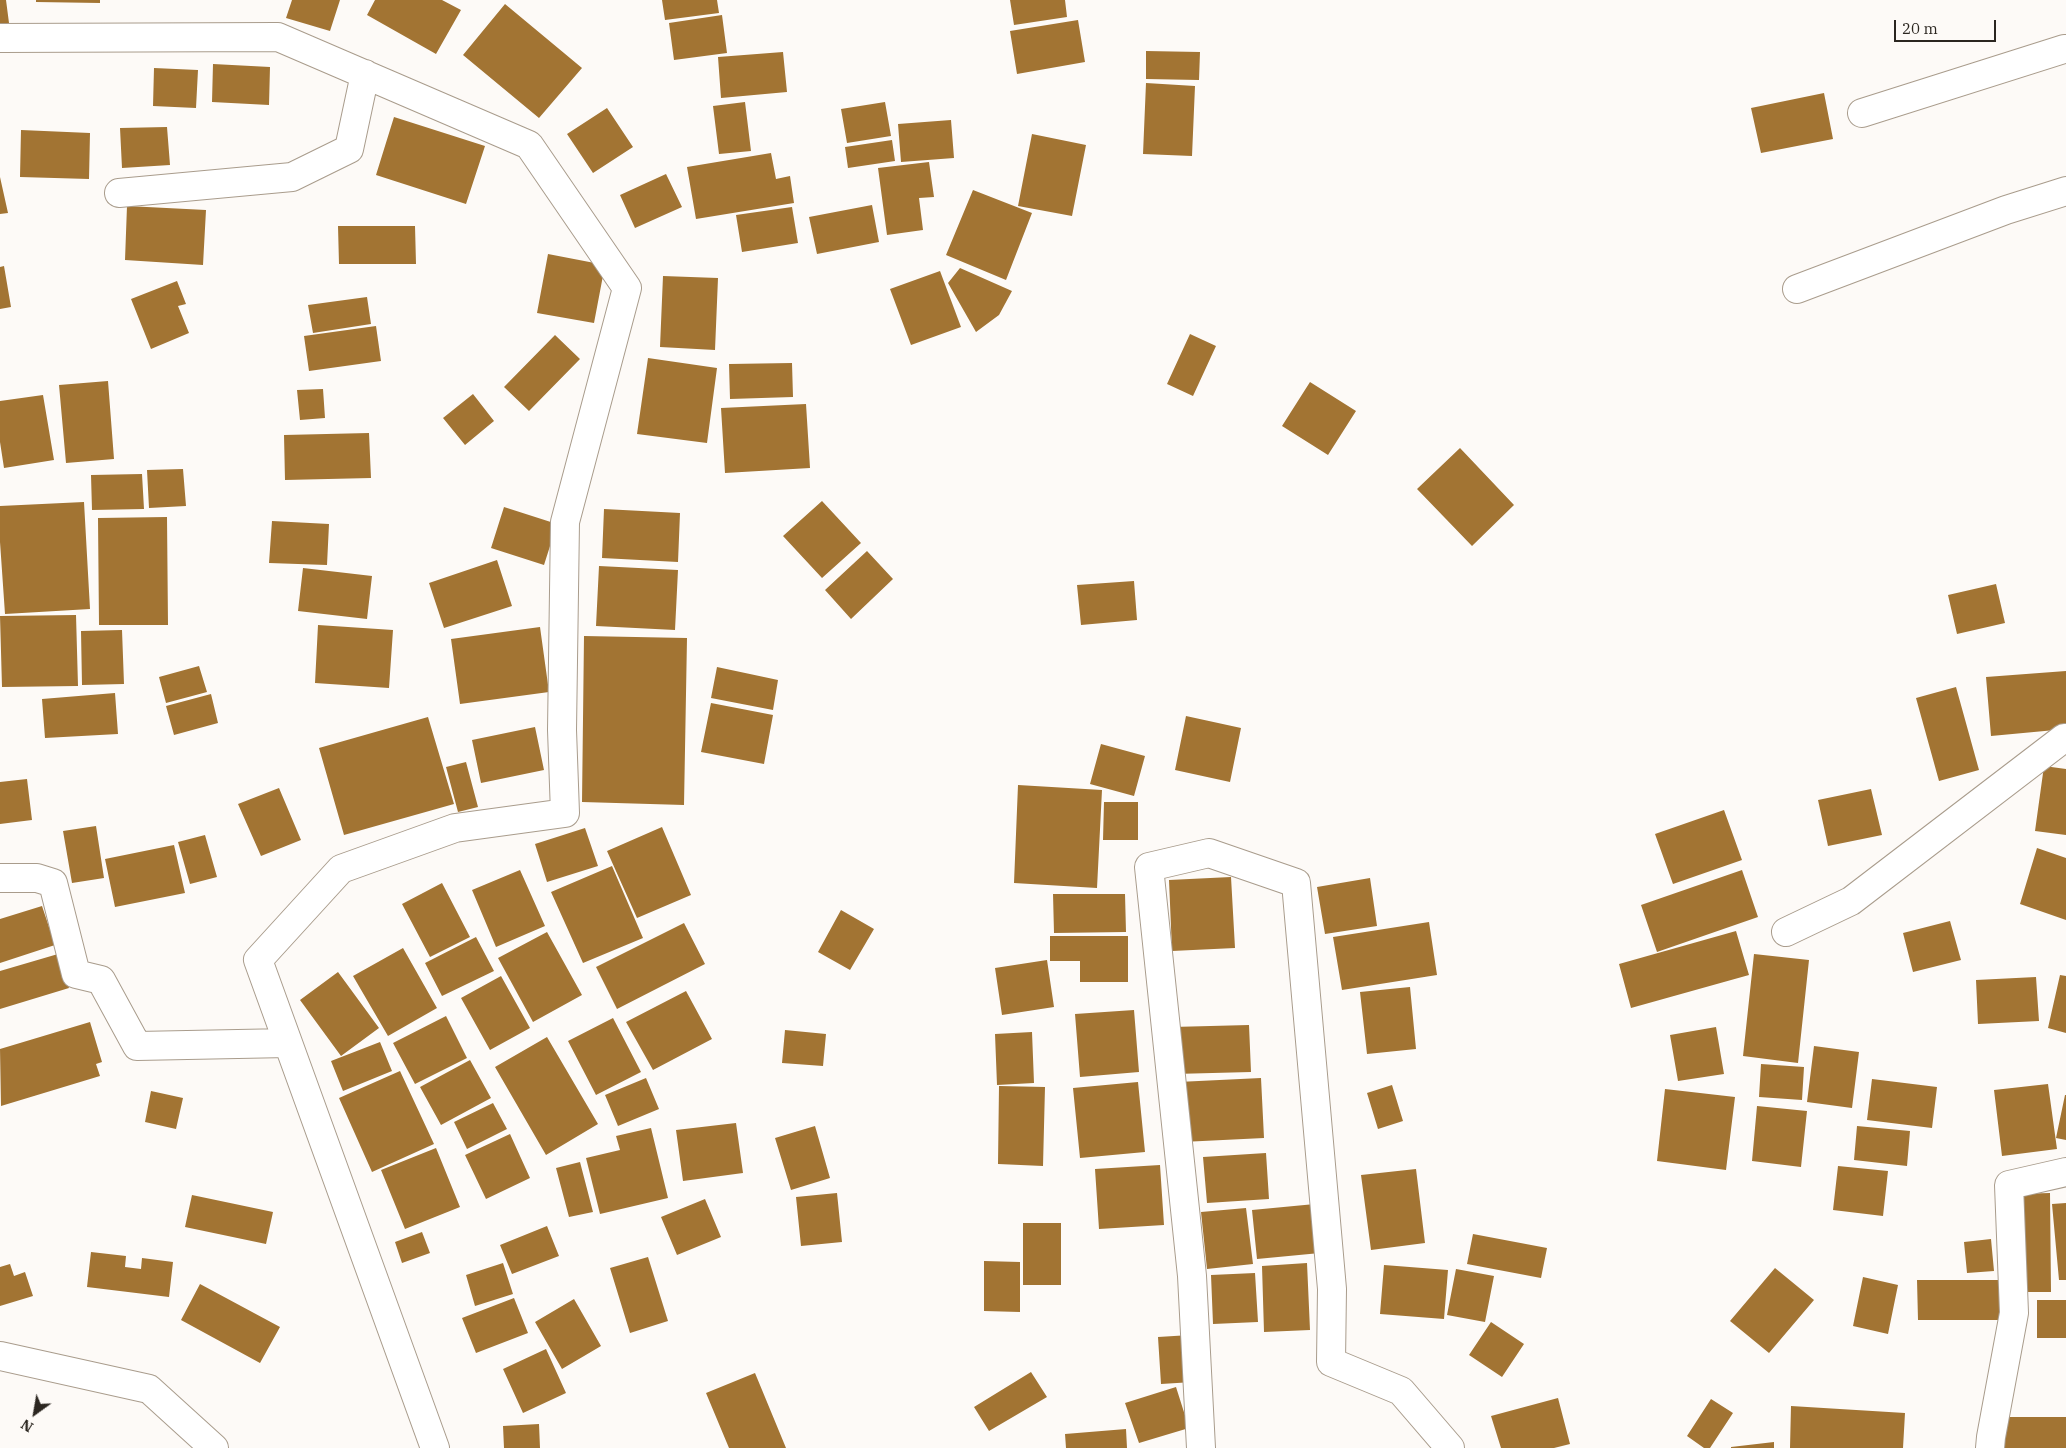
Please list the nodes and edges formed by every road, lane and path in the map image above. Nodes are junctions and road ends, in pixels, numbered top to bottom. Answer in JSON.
{"nodes":[{"id":1,"x":0,"y":38,"type":"edge"},
{"id":2,"x":2065,"y":49,"type":"edge"},
{"id":3,"x":364,"y":74,"type":"junction"},
{"id":4,"x":1862,"y":113,"type":"dead end"},
{"id":5,"x":2066,"y":191,"type":"edge"},
{"id":6,"x":119,"y":193,"type":"dead end"},
{"id":7,"x":1797,"y":289,"type":"dead end"},
{"id":8,"x":2066,"y":738,"type":"edge"},
{"id":9,"x":0,"y":878,"type":"edge"},
{"id":10,"x":1786,"y":932,"type":"dead end"},
{"id":11,"x":288,"y":1043,"type":"junction"},
{"id":12,"x":2066,"y":1172,"type":"edge"},
{"id":13,"x":0,"y":1356,"type":"edge"},
{"id":14,"x":214,"y":1448,"type":"edge"},
{"id":15,"x":435,"y":1448,"type":"edge"},
{"id":16,"x":1201,"y":1448,"type":"edge"},
{"id":17,"x":1450,"y":1448,"type":"edge"},
{"id":18,"x":1990,"y":1448,"type":"edge"}],
"edges":[{"from":1,"to":3,"type":"street"},
{"from":2,"to":4,"type":"street"},
{"from":3,"to":6,"type":"street"},
{"from":3,"to":11,"type":"street"},
{"from":5,"to":7,"type":"street"},
{"from":8,"to":10,"type":"street"},
{"from":9,"to":11,"type":"street"},
{"from":11,"to":15,"type":"street"},
{"from":12,"to":18,"type":"street"},
{"from":13,"to":14,"type":"street"},
{"from":16,"to":17,"type":"street"}]}
